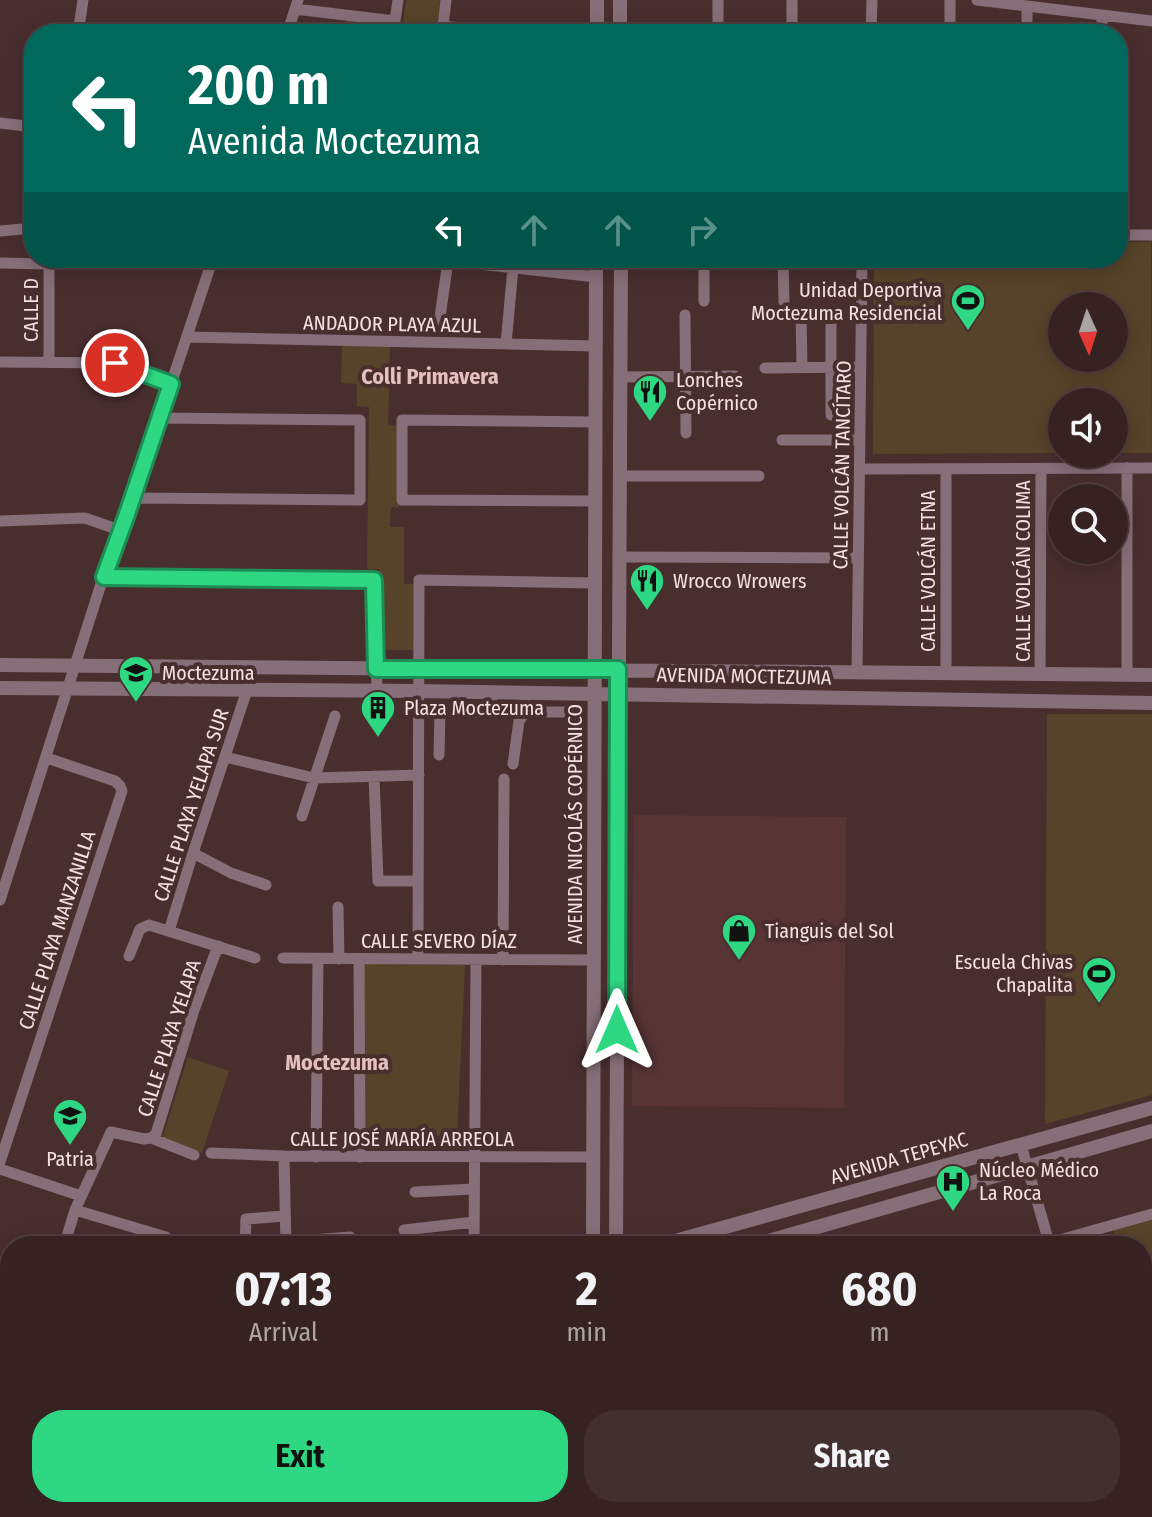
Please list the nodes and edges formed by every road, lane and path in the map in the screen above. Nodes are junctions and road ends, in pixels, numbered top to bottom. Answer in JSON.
{"nodes":[{"id":1,"x":83,"y":0,"type":"edge"},
{"id":2,"x":398,"y":0,"type":"edge"},
{"id":3,"x":446,"y":0,"type":"edge"},
{"id":4,"x":597,"y":0,"type":"edge"},
{"id":5,"x":620,"y":0,"type":"edge"},
{"id":6,"x":718,"y":0,"type":"edge"},
{"id":7,"x":792,"y":0,"type":"edge"},
{"id":8,"x":872,"y":0,"type":"edge"},
{"id":9,"x":950,"y":0,"type":"edge"},
{"id":10,"x":977,"y":0,"type":"edge"},
{"id":11,"x":297,"y":4,"type":"edge"},
{"id":12,"x":1027,"y":6,"type":"junction"},
{"id":13,"x":1102,"y":15,"type":"junction"},
{"id":14,"x":1152,"y":21,"type":"edge"},
{"id":15,"x":79,"y":24,"type":"edge"},
{"id":16,"x":290,"y":24,"type":"edge"},
{"id":17,"x":443,"y":24,"type":"edge"},
{"id":18,"x":597,"y":24,"type":"edge"},
{"id":19,"x":620,"y":24,"type":"edge"},
{"id":20,"x":718,"y":24,"type":"edge"},
{"id":21,"x":792,"y":24,"type":"edge"},
{"id":22,"x":871,"y":24,"type":"edge"},
{"id":23,"x":950,"y":24,"type":"edge"},
{"id":24,"x":1027,"y":24,"type":"edge"},
{"id":25,"x":1102,"y":24,"type":"edge"},
{"id":26,"x":0,"y":123,"type":"edge"},
{"id":27,"x":24,"y":126,"type":"edge"},
{"id":28,"x":24,"y":229,"type":"edge"},
{"id":29,"x":0,"y":231,"type":"edge"},
{"id":30,"x":1128,"y":235,"type":"edge"},
{"id":31,"x":1152,"y":235,"type":"edge"},
{"id":32,"x":24,"y":262,"type":"edge"},
{"id":33,"x":0,"y":263,"type":"edge"},
{"id":34,"x":49,"y":268,"type":"edge"},
{"id":35,"x":210,"y":268,"type":"edge"},
{"id":36,"x":447,"y":268,"type":"edge"},
{"id":37,"x":513,"y":268,"type":"joint"},
{"id":38,"x":596,"y":268,"type":"edge"},
{"id":39,"x":621,"y":268,"type":"edge"},
{"id":40,"x":704,"y":268,"type":"edge"},
{"id":41,"x":783,"y":268,"type":"edge"},
{"id":42,"x":862,"y":268,"type":"edge"},
{"id":43,"x":596,"y":277,"type":"junction"},
{"id":44,"x":704,"y":301,"type":"dead end"},
{"id":45,"x":784,"y":302,"type":"dead end"},
{"id":46,"x":801,"y":312,"type":"dead end"},
{"id":47,"x":831,"y":313,"type":"dead end"},
{"id":48,"x":685,"y":315,"type":"dead end"},
{"id":49,"x":439,"y":324,"type":"dead end"},
{"id":50,"x":187,"y":337,"type":"junction"},
{"id":51,"x":506,"y":344,"type":"junction"},
{"id":52,"x":596,"y":346,"type":"junction"},
{"id":53,"x":0,"y":362,"type":"edge"},
{"id":54,"x":49,"y":362,"type":"junction"},
{"id":55,"x":802,"y":367,"type":"junction"},
{"id":56,"x":831,"y":367,"type":"junction"},
{"id":57,"x":861,"y":367,"type":"junction"},
{"id":58,"x":765,"y":368,"type":"dead end"},
{"id":59,"x":685,"y":376,"type":"junction"},
{"id":60,"x":735,"y":376,"type":"dead end"},
{"id":61,"x":621,"y":377,"type":"junction"},
{"id":62,"x":171,"y":384,"type":"junction"},
{"id":63,"x":831,"y":415,"type":"dead end"},
{"id":64,"x":159,"y":418,"type":"junction"},
{"id":65,"x":596,"y":422,"type":"junction"},
{"id":66,"x":686,"y":433,"type":"dead end"},
{"id":67,"x":782,"y":440,"type":"dead end"},
{"id":68,"x":860,"y":440,"type":"junction"},
{"id":69,"x":1127,"y":468,"type":"joint"},
{"id":70,"x":1128,"y":468,"type":"edge"},
{"id":71,"x":1152,"y":468,"type":"edge"},
{"id":72,"x":860,"y":469,"type":"junction"},
{"id":73,"x":946,"y":469,"type":"junction"},
{"id":74,"x":1041,"y":469,"type":"junction"},
{"id":75,"x":620,"y":476,"type":"junction"},
{"id":76,"x":759,"y":476,"type":"dead end"},
{"id":77,"x":133,"y":498,"type":"junction"},
{"id":78,"x":595,"y":501,"type":"junction"},
{"id":79,"x":0,"y":521,"type":"edge"},
{"id":80,"x":122,"y":531,"type":"junction"},
{"id":81,"x":620,"y":557,"type":"junction"},
{"id":82,"x":858,"y":558,"type":"junction"},
{"id":83,"x":104,"y":577,"type":"junction"},
{"id":84,"x":595,"y":583,"type":"junction"},
{"id":85,"x":0,"y":665,"type":"edge"},
{"id":86,"x":75,"y":666,"type":"junction"},
{"id":87,"x":376,"y":669,"type":"junction"},
{"id":88,"x":418,"y":669,"type":"junction"},
{"id":89,"x":594,"y":669,"type":"junction"},
{"id":90,"x":618,"y":669,"type":"junction"},
{"id":91,"x":857,"y":672,"type":"junction"},
{"id":92,"x":946,"y":673,"type":"junction"},
{"id":93,"x":1040,"y":674,"type":"junction"},
{"id":94,"x":1127,"y":675,"type":"junction"},
{"id":95,"x":1152,"y":675,"type":"edge"},
{"id":96,"x":0,"y":688,"type":"edge"},
{"id":97,"x":69,"y":689,"type":"junction"},
{"id":98,"x":247,"y":690,"type":"junction"},
{"id":99,"x":377,"y":691,"type":"junction"},
{"id":100,"x":418,"y":691,"type":"junction"},
{"id":101,"x":494,"y":692,"type":"junction"},
{"id":102,"x":525,"y":693,"type":"junction"},
{"id":103,"x":595,"y":693,"type":"junction"},
{"id":104,"x":619,"y":694,"type":"junction"},
{"id":105,"x":1152,"y":703,"type":"edge"},
{"id":106,"x":525,"y":712,"type":"junction"},
{"id":107,"x":335,"y":716,"type":"dead end"},
{"id":108,"x":439,"y":755,"type":"dead end"},
{"id":109,"x":225,"y":757,"type":"junction"},
{"id":110,"x":47,"y":758,"type":"junction"},
{"id":111,"x":573,"y":763,"type":"dead end"},
{"id":112,"x":513,"y":764,"type":"dead end"},
{"id":113,"x":419,"y":775,"type":"junction"},
{"id":114,"x":374,"y":776,"type":"junction"},
{"id":115,"x":314,"y":778,"type":"junction"},
{"id":116,"x":504,"y":779,"type":"dead end"},
{"id":117,"x":302,"y":816,"type":"dead end"},
{"id":118,"x":193,"y":853,"type":"junction"},
{"id":119,"x":418,"y":881,"type":"junction"},
{"id":120,"x":266,"y":885,"type":"dead end"},
{"id":121,"x":0,"y":900,"type":"edge"},
{"id":122,"x":338,"y":907,"type":"dead end"},
{"id":123,"x":169,"y":931,"type":"junction"},
{"id":124,"x":218,"y":946,"type":"junction"},
{"id":125,"x":129,"y":956,"type":"dead end"},
{"id":126,"x":255,"y":958,"type":"dead end"},
{"id":127,"x":283,"y":958,"type":"dead end"},
{"id":128,"x":318,"y":959,"type":"junction"},
{"id":129,"x":339,"y":959,"type":"junction"},
{"id":130,"x":359,"y":959,"type":"junction"},
{"id":131,"x":418,"y":959,"type":"junction"},
{"id":132,"x":476,"y":960,"type":"junction"},
{"id":133,"x":503,"y":960,"type":"junction"},
{"id":134,"x":595,"y":960,"type":"junction"},
{"id":135,"x":1152,"y":1108,"type":"edge"},
{"id":136,"x":1152,"y":1131,"type":"edge"},
{"id":137,"x":151,"y":1138,"type":"junction"},
{"id":138,"x":1021,"y":1145,"type":"junction"},
{"id":139,"x":211,"y":1153,"type":"dead end"},
{"id":140,"x":194,"y":1155,"type":"dead end"},
{"id":141,"x":284,"y":1156,"type":"junction"},
{"id":142,"x":316,"y":1157,"type":"junction"},
{"id":143,"x":360,"y":1157,"type":"junction"},
{"id":144,"x":475,"y":1157,"type":"junction"},
{"id":145,"x":592,"y":1157,"type":"junction"},
{"id":146,"x":0,"y":1162,"type":"edge"},
{"id":147,"x":1027,"y":1167,"type":"junction"},
{"id":148,"x":0,"y":1169,"type":"edge"},
{"id":149,"x":473,"y":1189,"type":"junction"},
{"id":150,"x":415,"y":1192,"type":"dead end"},
{"id":151,"x":81,"y":1196,"type":"junction"},
{"id":152,"x":75,"y":1210,"type":"junction"},
{"id":153,"x":1152,"y":1214,"type":"edge"},
{"id":154,"x":285,"y":1216,"type":"junction"},
{"id":155,"x":474,"y":1222,"type":"junction"},
{"id":156,"x":404,"y":1230,"type":"dead end"},
{"id":157,"x":67,"y":1236,"type":"edge"},
{"id":158,"x":163,"y":1236,"type":"edge"},
{"id":159,"x":245,"y":1236,"type":"edge"},
{"id":160,"x":286,"y":1236,"type":"edge"},
{"id":161,"x":474,"y":1236,"type":"edge"},
{"id":162,"x":593,"y":1236,"type":"edge"},
{"id":163,"x":616,"y":1236,"type":"edge"},
{"id":164,"x":693,"y":1236,"type":"edge"},
{"id":165,"x":786,"y":1236,"type":"edge"},
{"id":166,"x":1044,"y":1236,"type":"edge"},
{"id":167,"x":1077,"y":1236,"type":"edge"}],
"edges":[{"from":1,"to":15,"type":"street"},
{"from":2,"to":11,"type":"street"},
{"from":3,"to":17,"type":"street"},
{"from":4,"to":18,"type":"street"},
{"from":5,"to":19,"type":"street"},
{"from":6,"to":20,"type":"street"},
{"from":7,"to":21,"type":"street"},
{"from":8,"to":22,"type":"street"},
{"from":9,"to":23,"type":"street"},
{"from":10,"to":12,"type":"street"},
{"from":11,"to":16,"type":"street"},
{"from":12,"to":13,"type":"street"},
{"from":12,"to":24,"type":"street"},
{"from":13,"to":14,"type":"street"},
{"from":13,"to":25,"type":"street"},
{"from":26,"to":27,"type":"street"},
{"from":28,"to":29,"type":"street"},
{"from":30,"to":31,"type":"street"},
{"from":32,"to":33,"type":"street"},
{"from":34,"to":54,"type":"street","name":"CALLE D"},
{"from":35,"to":50,"type":"street"},
{"from":36,"to":49,"type":"street"},
{"from":37,"to":43,"type":"street"},
{"from":37,"to":51,"type":"street"},
{"from":38,"to":43,"type":"street","name":"AVENIDA NICOLÁS COPÉRNICO"},
{"from":39,"to":61,"type":"street"},
{"from":40,"to":44,"type":"street"},
{"from":41,"to":45,"type":"street"},
{"from":42,"to":57,"type":"street","name":"CALLE VOLCÁN TANCÍTARO"},
{"from":43,"to":52,"type":"street","name":"AVENIDA NICOLÁS COPÉRNICO"},
{"from":46,"to":55,"type":"street"},
{"from":47,"to":56,"type":"street"},
{"from":48,"to":59,"type":"street"},
{"from":50,"to":51,"type":"street","name":"ANDADOR PLAYA AZUL"},
{"from":50,"to":62,"type":"street"},
{"from":51,"to":52,"type":"street","name":"ANDADOR PLAYA AZUL"},
{"from":52,"to":65,"type":"street","name":"AVENIDA NICOLÁS COPÉRNICO"},
{"from":53,"to":54,"type":"street"},
{"from":54,"to":62,"type":"street"},
{"from":55,"to":56,"type":"street"},
{"from":55,"to":58,"type":"street"},
{"from":56,"to":57,"type":"street"},
{"from":56,"to":63,"type":"street"},
{"from":57,"to":68,"type":"street","name":"CALLE VOLCÁN TANCÍTARO"},
{"from":59,"to":60,"type":"street"},
{"from":59,"to":61,"type":"street"},
{"from":59,"to":66,"type":"street"},
{"from":61,"to":75,"type":"street"},
{"from":62,"to":64,"type":"street"},
{"from":64,"to":77,"type":"street"},
{"from":64,"to":77,"type":"street"},
{"from":65,"to":78,"type":"street","name":"AVENIDA NICOLÁS COPÉRNICO"},
{"from":65,"to":78,"type":"street"},
{"from":67,"to":68,"type":"street"},
{"from":68,"to":72,"type":"street","name":"CALLE VOLCÁN TANCÍTARO"},
{"from":69,"to":74,"type":"street"},
{"from":69,"to":94,"type":"street"},
{"from":70,"to":71,"type":"street"},
{"from":72,"to":73,"type":"street"},
{"from":72,"to":82,"type":"street","name":"CALLE VOLCÁN TANCÍTARO"},
{"from":73,"to":74,"type":"street"},
{"from":73,"to":92,"type":"street","name":"CALLE VOLCÁN ETNA"},
{"from":74,"to":93,"type":"street","name":"CALLE VOLCÁN COLIMA"},
{"from":75,"to":76,"type":"street"},
{"from":75,"to":81,"type":"street"},
{"from":77,"to":80,"type":"street"},
{"from":78,"to":84,"type":"street","name":"AVENIDA NICOLÁS COPÉRNICO"},
{"from":79,"to":80,"type":"street"},
{"from":80,"to":83,"type":"street"},
{"from":81,"to":82,"type":"street"},
{"from":81,"to":90,"type":"street"},
{"from":82,"to":91,"type":"street","name":"CALLE VOLCÁN TANCÍTARO"},
{"from":83,"to":86,"type":"street"},
{"from":83,"to":87,"type":"street"},
{"from":84,"to":88,"type":"street"},
{"from":84,"to":89,"type":"street","name":"AVENIDA NICOLÁS COPÉRNICO"},
{"from":85,"to":86,"type":"street","name":"AVENIDA MOCTEZUMA"},
{"from":86,"to":87,"type":"street","name":"AVENIDA MOCTEZUMA"},
{"from":86,"to":97,"type":"street"},
{"from":87,"to":88,"type":"street","name":"AVENIDA MOCTEZUMA"},
{"from":87,"to":99,"type":"street"},
{"from":88,"to":89,"type":"street","name":"AVENIDA MOCTEZUMA"},
{"from":88,"to":100,"type":"street"},
{"from":89,"to":90,"type":"street","name":"AVENIDA MOCTEZUMA"},
{"from":89,"to":103,"type":"street","name":"AVENIDA NICOLÁS COPÉRNICO"},
{"from":90,"to":91,"type":"street","name":"AVENIDA MOCTEZUMA"},
{"from":90,"to":104,"type":"street"},
{"from":91,"to":92,"type":"street","name":"AVENIDA MOCTEZUMA"},
{"from":92,"to":93,"type":"street","name":"AVENIDA MOCTEZUMA"},
{"from":93,"to":94,"type":"street","name":"AVENIDA MOCTEZUMA"},
{"from":94,"to":95,"type":"street","name":"AVENIDA MOCTEZUMA"},
{"from":96,"to":97,"type":"street","name":"AVENIDA MOCTEZUMA"},
{"from":97,"to":98,"type":"street","name":"AVENIDA MOCTEZUMA"},
{"from":97,"to":110,"type":"street"},
{"from":98,"to":99,"type":"street","name":"AVENIDA MOCTEZUMA"},
{"from":98,"to":109,"type":"street","name":"CALLE PLAYA YELAPA SUR"},
{"from":99,"to":100,"type":"street","name":"AVENIDA MOCTEZUMA"},
{"from":100,"to":101,"type":"street","name":"AVENIDA MOCTEZUMA"},
{"from":100,"to":113,"type":"street"},
{"from":101,"to":102,"type":"street","name":"AVENIDA MOCTEZUMA"},
{"from":101,"to":108,"type":"street"},
{"from":102,"to":103,"type":"street","name":"AVENIDA MOCTEZUMA"},
{"from":102,"to":106,"type":"street"},
{"from":103,"to":104,"type":"street","name":"AVENIDA MOCTEZUMA"},
{"from":103,"to":134,"type":"street","name":"AVENIDA NICOLÁS COPÉRNICO"},
{"from":104,"to":105,"type":"street","name":"AVENIDA MOCTEZUMA"},
{"from":104,"to":163,"type":"street"},
{"from":106,"to":111,"type":"street"},
{"from":106,"to":112,"type":"street"},
{"from":107,"to":115,"type":"street"},
{"from":109,"to":115,"type":"street"},
{"from":109,"to":118,"type":"street","name":"CALLE PLAYA YELAPA SUR"},
{"from":110,"to":121,"type":"street"},
{"from":110,"to":146,"type":"street","name":"CALLE PLAYA MANZANILLA"},
{"from":113,"to":114,"type":"street"},
{"from":113,"to":119,"type":"street"},
{"from":114,"to":115,"type":"street"},
{"from":114,"to":119,"type":"street"},
{"from":115,"to":117,"type":"street"},
{"from":116,"to":133,"type":"street"},
{"from":118,"to":120,"type":"street"},
{"from":118,"to":123,"type":"street","name":"CALLE PLAYA YELAPA SUR"},
{"from":119,"to":131,"type":"street"},
{"from":122,"to":129,"type":"street"},
{"from":123,"to":124,"type":"street"},
{"from":123,"to":125,"type":"street"},
{"from":124,"to":126,"type":"street"},
{"from":124,"to":137,"type":"street","name":"CALLE PLAYA YELAPA"},
{"from":127,"to":128,"type":"street","name":"CALLE SEVERO DÍAZ"},
{"from":128,"to":129,"type":"street","name":"CALLE SEVERO DÍAZ"},
{"from":128,"to":142,"type":"street"},
{"from":129,"to":130,"type":"street","name":"CALLE SEVERO DÍAZ"},
{"from":130,"to":131,"type":"street","name":"CALLE SEVERO DÍAZ"},
{"from":130,"to":143,"type":"street"},
{"from":131,"to":132,"type":"street","name":"CALLE SEVERO DÍAZ"},
{"from":132,"to":133,"type":"street","name":"CALLE SEVERO DÍAZ"},
{"from":132,"to":144,"type":"street"},
{"from":133,"to":134,"type":"street","name":"CALLE SEVERO DÍAZ"},
{"from":134,"to":145,"type":"street","name":"AVENIDA NICOLÁS COPÉRNICO"},
{"from":135,"to":138,"type":"street","name":"AVENIDA TEPEYAC"},
{"from":136,"to":147,"type":"street"},
{"from":137,"to":140,"type":"street"},
{"from":137,"to":151,"type":"street"},
{"from":138,"to":147,"type":"street"},
{"from":138,"to":164,"type":"street","name":"AVENIDA TEPEYAC"},
{"from":139,"to":141,"type":"street","name":"CALLE JOSÉ MARÍA ARREOLA"},
{"from":141,"to":142,"type":"street","name":"CALLE JOSÉ MARÍA ARREOLA"},
{"from":141,"to":154,"type":"street"},
{"from":142,"to":143,"type":"street","name":"CALLE JOSÉ MARÍA ARREOLA"},
{"from":143,"to":144,"type":"street","name":"CALLE JOSÉ MARÍA ARREOLA"},
{"from":144,"to":145,"type":"street","name":"CALLE JOSÉ MARÍA ARREOLA"},
{"from":144,"to":149,"type":"street"},
{"from":145,"to":162,"type":"street","name":"AVENIDA NICOLÁS COPÉRNICO"},
{"from":147,"to":165,"type":"street"},
{"from":147,"to":166,"type":"street"},
{"from":148,"to":151,"type":"street"},
{"from":149,"to":150,"type":"street"},
{"from":149,"to":155,"type":"street"},
{"from":151,"to":152,"type":"street"},
{"from":152,"to":157,"type":"street"},
{"from":152,"to":158,"type":"street"},
{"from":153,"to":167,"type":"street"},
{"from":154,"to":159,"type":"street"},
{"from":154,"to":160,"type":"street"},
{"from":155,"to":156,"type":"street"},
{"from":155,"to":161,"type":"street"}]}
